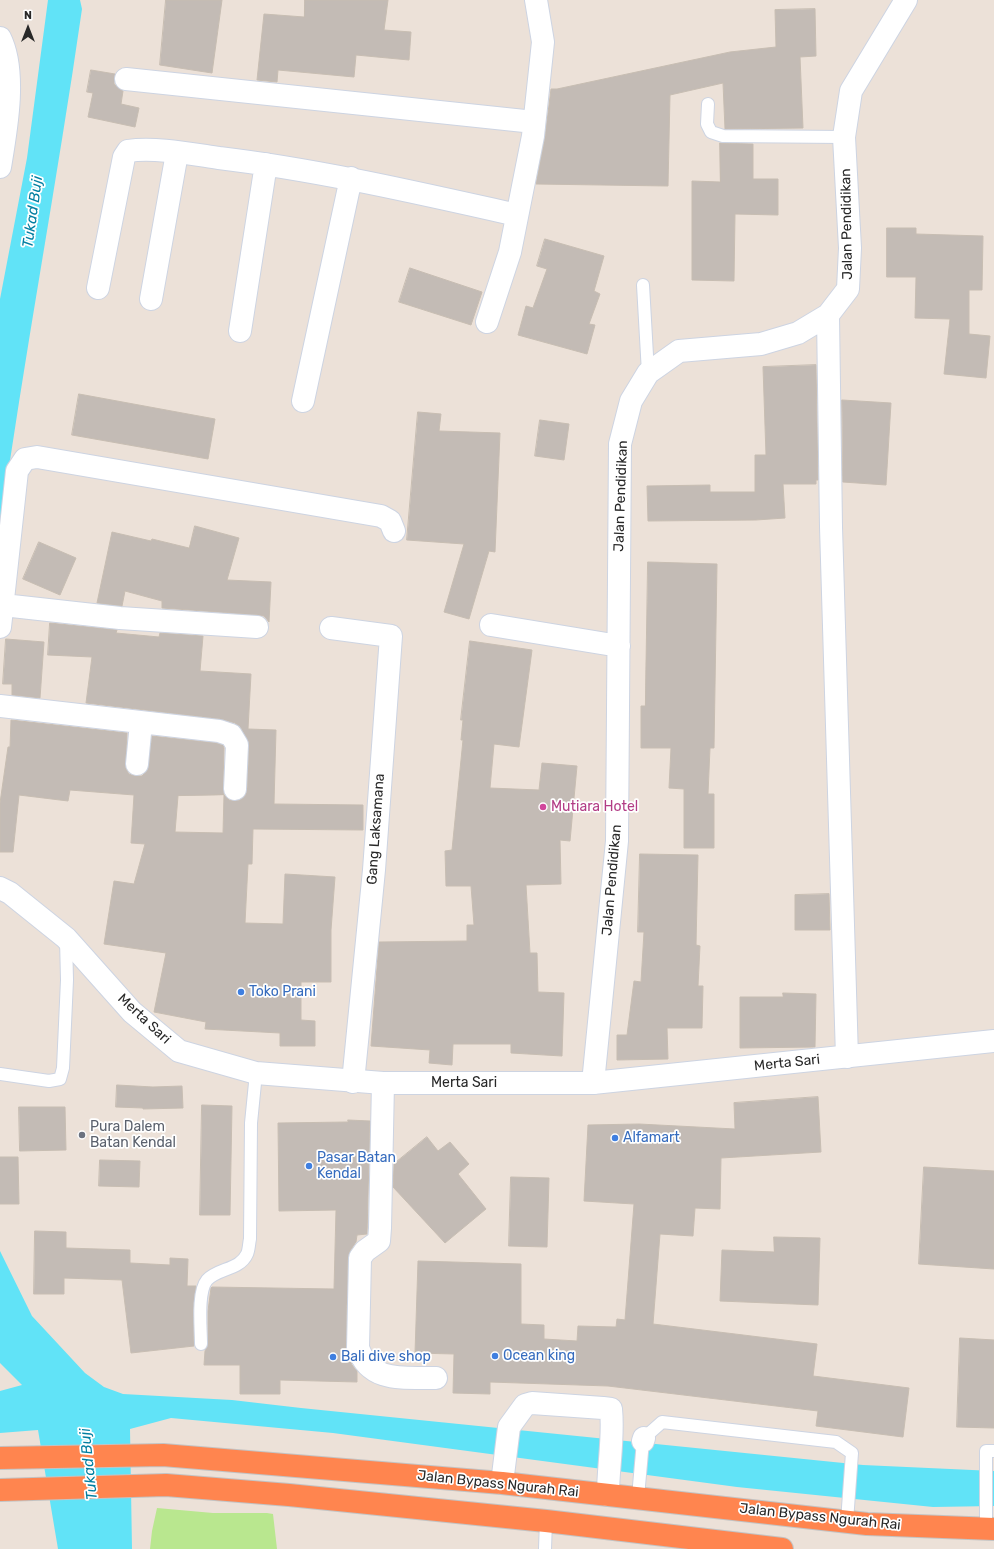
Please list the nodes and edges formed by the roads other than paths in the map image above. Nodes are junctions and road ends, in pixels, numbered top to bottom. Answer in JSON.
{"nodes":[{"id":1,"x":536,"y":0,"type":"edge"},
{"id":2,"x":906,"y":0,"type":"edge"},
{"id":3,"x":0,"y":38,"type":"edge"},
{"id":4,"x":126,"y":79,"type":"dead end"},
{"id":5,"x":708,"y":104,"type":"dead end"},
{"id":6,"x":534,"y":122,"type":"junction"},
{"id":7,"x":844,"y":137,"type":"junction"},
{"id":8,"x":177,"y":153,"type":"junction"},
{"id":9,"x":266,"y":164,"type":"junction"},
{"id":10,"x":0,"y":167,"type":"edge"},
{"id":11,"x":351,"y":178,"type":"junction"},
{"id":12,"x":517,"y":215,"type":"junction"},
{"id":13,"x":643,"y":285,"type":"dead end"},
{"id":14,"x":98,"y":288,"type":"dead end"},
{"id":15,"x":151,"y":299,"type":"dead end"},
{"id":16,"x":828,"y":315,"type":"junction"},
{"id":17,"x":487,"y":322,"type":"dead end"},
{"id":18,"x":240,"y":332,"type":"dead end"},
{"id":19,"x":648,"y":373,"type":"junction"},
{"id":20,"x":303,"y":401,"type":"dead end"},
{"id":21,"x":394,"y":531,"type":"dead end"},
{"id":22,"x":3,"y":605,"type":"junction"},
{"id":23,"x":490,"y":625,"type":"dead end"},
{"id":24,"x":0,"y":627,"type":"edge"},
{"id":25,"x":257,"y":627,"type":"dead end"},
{"id":26,"x":331,"y":628,"type":"dead end"},
{"id":27,"x":619,"y":646,"type":"junction"},
{"id":28,"x":0,"y":706,"type":"edge"},
{"id":29,"x":141,"y":723,"type":"junction"},
{"id":30,"x":137,"y":764,"type":"dead end"},
{"id":31,"x":235,"y":789,"type":"dead end"},
{"id":32,"x":0,"y":888,"type":"edge"},
{"id":33,"x":66,"y":938,"type":"junction"},
{"id":34,"x":994,"y":1041,"type":"edge"},
{"id":35,"x":847,"y":1057,"type":"junction"},
{"id":36,"x":256,"y":1073,"type":"junction"},
{"id":37,"x":0,"y":1074,"type":"edge"},
{"id":38,"x":353,"y":1082,"type":"junction"},
{"id":39,"x":383,"y":1084,"type":"junction"},
{"id":40,"x":593,"y":1084,"type":"junction"},
{"id":41,"x":201,"y":1344,"type":"dead end"},
{"id":42,"x":436,"y":1378,"type":"dead end"},
{"id":43,"x":994,"y":1451,"type":"edge"},
{"id":44,"x":0,"y":1458,"type":"edge"},
{"id":45,"x":504,"y":1473,"type":"junction"},
{"id":46,"x":608,"y":1485,"type":"junction"},
{"id":47,"x":639,"y":1487,"type":"junction"},
{"id":48,"x":0,"y":1490,"type":"edge"},
{"id":49,"x":847,"y":1519,"type":"junction"},
{"id":50,"x":546,"y":1521,"type":"junction"},
{"id":51,"x":988,"y":1525,"type":"edge"},
{"id":52,"x":545,"y":1549,"type":"edge"},
{"id":53,"x":782,"y":1549,"type":"edge"}],
"edges":[{"from":1,"to":6,"type":"street"},
{"from":2,"to":7,"type":"street","name":"Jalan Pendidikan"},
{"from":3,"to":10,"type":"street"},
{"from":4,"to":6,"type":"street"},
{"from":5,"to":7,"type":"lane"},
{"from":6,"to":12,"type":"street"},
{"from":7,"to":16,"type":"street","name":"Jalan Pendidikan"},
{"from":8,"to":9,"type":"street"},
{"from":8,"to":14,"type":"street"},
{"from":8,"to":15,"type":"street"},
{"from":9,"to":11,"type":"street"},
{"from":9,"to":18,"type":"street"},
{"from":11,"to":12,"type":"street"},
{"from":11,"to":20,"type":"street"},
{"from":12,"to":17,"type":"street"},
{"from":13,"to":19,"type":"lane"},
{"from":16,"to":19,"type":"street","name":"Jalan Pendidikan"},
{"from":16,"to":35,"type":"street"},
{"from":19,"to":27,"type":"street","name":"Jalan Pendidikan"},
{"from":21,"to":22,"type":"street"},
{"from":22,"to":24,"type":"street"},
{"from":22,"to":25,"type":"street"},
{"from":23,"to":27,"type":"street"},
{"from":26,"to":38,"type":"street","name":"Gang Laksamana"},
{"from":27,"to":40,"type":"street","name":"Jalan Pendidikan"},
{"from":28,"to":29,"type":"street"},
{"from":29,"to":30,"type":"street"},
{"from":29,"to":31,"type":"street"},
{"from":32,"to":33,"type":"street","name":"Merta Sari"},
{"from":33,"to":36,"type":"street","name":"Merta Sari"},
{"from":33,"to":37,"type":"lane"},
{"from":34,"to":35,"type":"street","name":"Merta Sari"},
{"from":35,"to":40,"type":"street","name":"Merta Sari"},
{"from":36,"to":38,"type":"street","name":"Merta Sari"},
{"from":36,"to":41,"type":"lane"},
{"from":38,"to":39,"type":"street","name":"Merta Sari"},
{"from":39,"to":40,"type":"street","name":"Merta Sari"},
{"from":39,"to":42,"type":"street"},
{"from":43,"to":51,"type":"lane"},
{"from":44,"to":45,"type":"highway","name":"Jalan Bypass Ngurah Rai"},
{"from":45,"to":46,"type":"highway","name":"Jalan Bypass Ngurah Rai"},
{"from":45,"to":46,"type":"street"},
{"from":46,"to":47,"type":"highway","name":"Jalan Bypass Ngurah Rai"},
{"from":47,"to":49,"type":"highway","name":"Jalan Bypass Ngurah Rai"},
{"from":47,"to":49,"type":"lane"},
{"from":48,"to":50,"type":"highway"},
{"from":49,"to":51,"type":"highway","name":"Jalan Bypass Ngurah Rai"},
{"from":50,"to":52,"type":"lane"},
{"from":50,"to":53,"type":"highway"}]}
